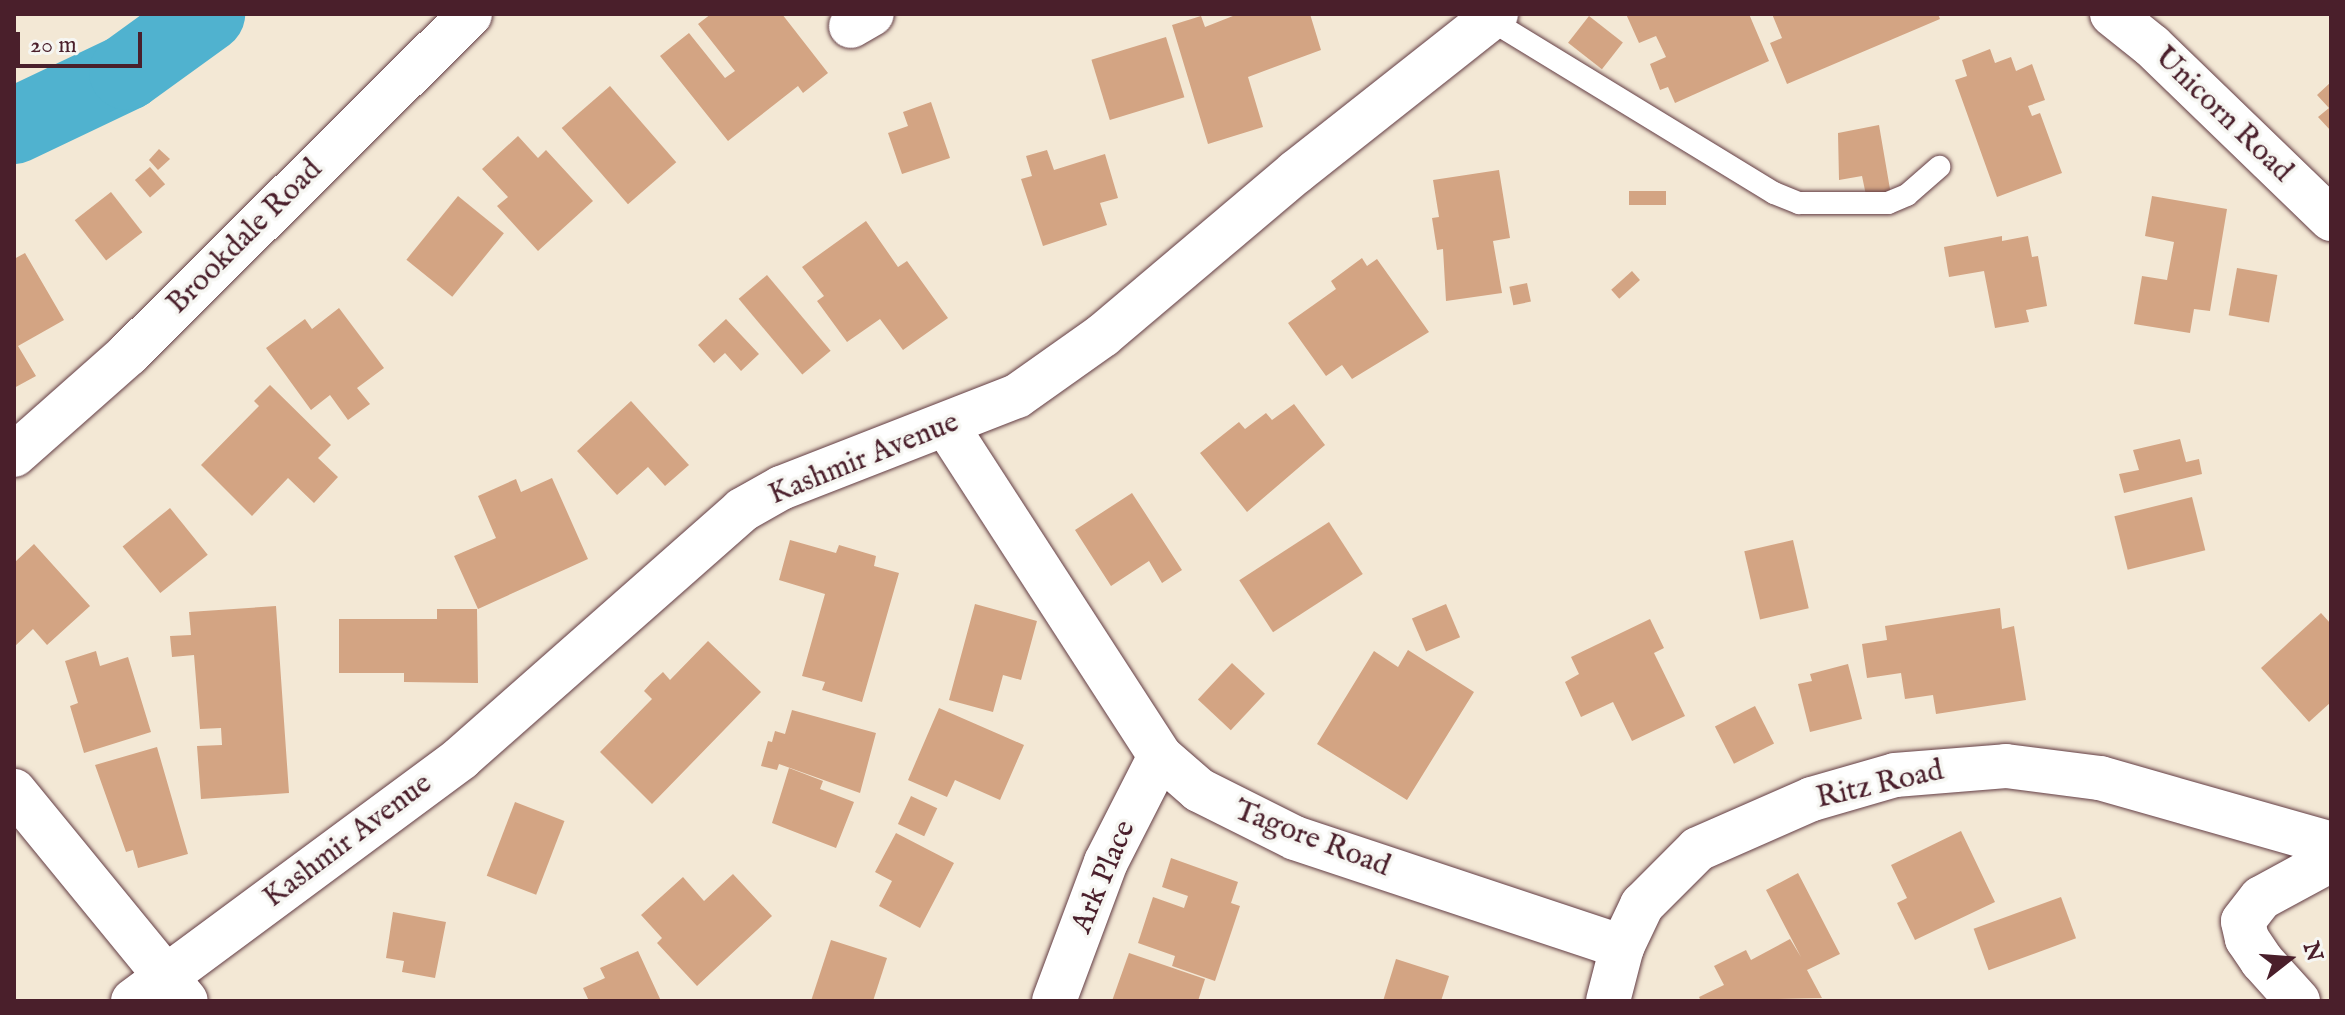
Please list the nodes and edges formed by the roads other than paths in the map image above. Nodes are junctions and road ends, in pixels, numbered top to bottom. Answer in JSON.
{"nodes":[{"id":1,"x":470,"y":14,"type":"edge"},
{"id":2,"x":2112,"y":14,"type":"edge"},
{"id":3,"x":1492,"y":16,"type":"edge"},
{"id":4,"x":1939,"y":167,"type":"dead end"},
{"id":5,"x":2331,"y":219,"type":"edge"},
{"id":6,"x":946,"y":425,"type":"junction"},
{"id":7,"x":14,"y":455,"type":"edge"},
{"id":8,"x":1160,"y":756,"type":"junction"},
{"id":9,"x":14,"y":791,"type":"edge"},
{"id":10,"x":2331,"y":844,"type":"edge"},
{"id":11,"x":2331,"y":860,"type":"edge"},
{"id":12,"x":1622,"y":947,"type":"junction"},
{"id":13,"x":162,"y":993,"type":"edge"},
{"id":14,"x":1054,"y":1001,"type":"edge"},
{"id":15,"x":1608,"y":1001,"type":"edge"},
{"id":16,"x":2298,"y":1001,"type":"edge"}],
"edges":[{"from":1,"to":7,"type":"street","name":"Brookdale Road"},
{"from":2,"to":5,"type":"street","name":"Unicorn Road"},
{"from":3,"to":4,"type":"lane"},
{"from":3,"to":6,"type":"street","name":"Kashmir Avenue"},
{"from":6,"to":8,"type":"street","name":"Tagore Road"},
{"from":6,"to":13,"type":"street","name":"Kashmir Avenue"},
{"from":8,"to":12,"type":"street","name":"Tagore Road"},
{"from":8,"to":14,"type":"street","name":"Ark Place"},
{"from":9,"to":13,"type":"street"},
{"from":10,"to":12,"type":"street","name":"Ritz Road"},
{"from":11,"to":16,"type":"street"},
{"from":12,"to":15,"type":"street","name":"Ritz Road"}]}
